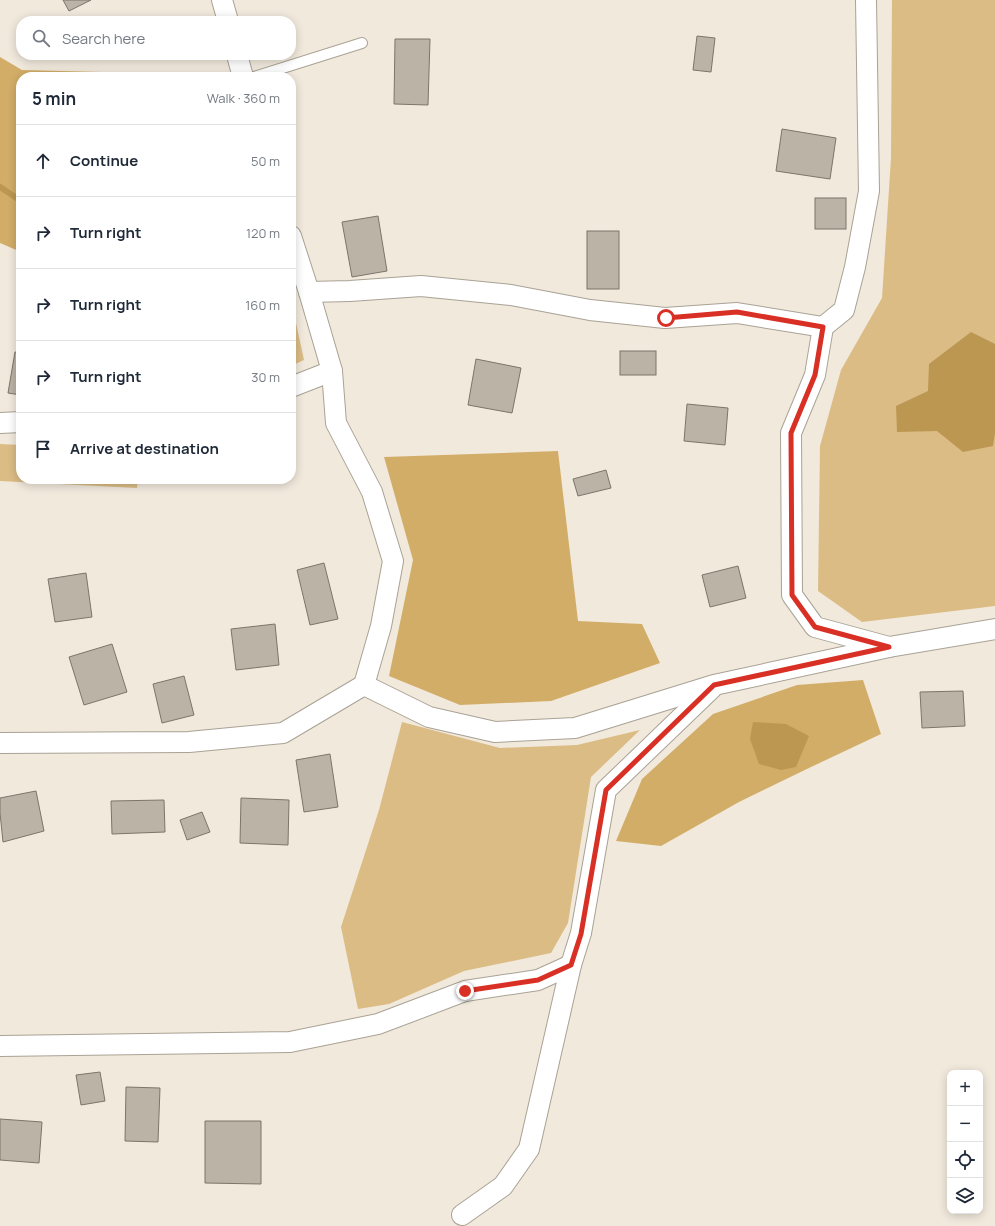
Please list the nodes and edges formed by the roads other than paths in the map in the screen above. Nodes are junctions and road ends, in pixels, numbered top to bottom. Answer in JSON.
{"nodes":[{"id":1,"x":222,"y":0,"type":"edge"},
{"id":2,"x":866,"y":0,"type":"edge"},
{"id":3,"x":227,"y":16,"type":"edge"},
{"id":4,"x":362,"y":43,"type":"dead end"},
{"id":5,"x":238,"y":60,"type":"edge"},
{"id":6,"x":242,"y":72,"type":"edge"},
{"id":7,"x":270,"y":72,"type":"edge"},
{"id":8,"x":296,"y":252,"type":"edge"},
{"id":9,"x":309,"y":292,"type":"junction"},
{"id":10,"x":823,"y":327,"type":"junction"},
{"id":11,"x":332,"y":371,"type":"junction"},
{"id":12,"x":296,"y":385,"type":"edge"},
{"id":13,"x":0,"y":422,"type":"edge"},
{"id":14,"x":16,"y":422,"type":"edge"},
{"id":15,"x":995,"y":629,"type":"edge"},
{"id":16,"x":889,"y":647,"type":"junction"},
{"id":17,"x":714,"y":685,"type":"junction"},
{"id":18,"x":364,"y":686,"type":"junction"},
{"id":19,"x":0,"y":743,"type":"edge"},
{"id":20,"x":571,"y":965,"type":"junction"},
{"id":21,"x":0,"y":1046,"type":"edge"},
{"id":22,"x":462,"y":1215,"type":"dead end"}],
"edges":[{"from":1,"to":3,"type":"street"},
{"from":2,"to":10,"type":"street"},
{"from":4,"to":7,"type":"lane"},
{"from":5,"to":6,"type":"street"},
{"from":8,"to":9,"type":"street"},
{"from":9,"to":10,"type":"street"},
{"from":9,"to":11,"type":"street"},
{"from":10,"to":16,"type":"street"},
{"from":11,"to":12,"type":"street"},
{"from":11,"to":18,"type":"street"},
{"from":13,"to":14,"type":"street"},
{"from":15,"to":16,"type":"street"},
{"from":16,"to":17,"type":"street"},
{"from":17,"to":18,"type":"street"},
{"from":17,"to":20,"type":"street"},
{"from":18,"to":19,"type":"street"},
{"from":20,"to":21,"type":"street"},
{"from":20,"to":22,"type":"street"}]}
